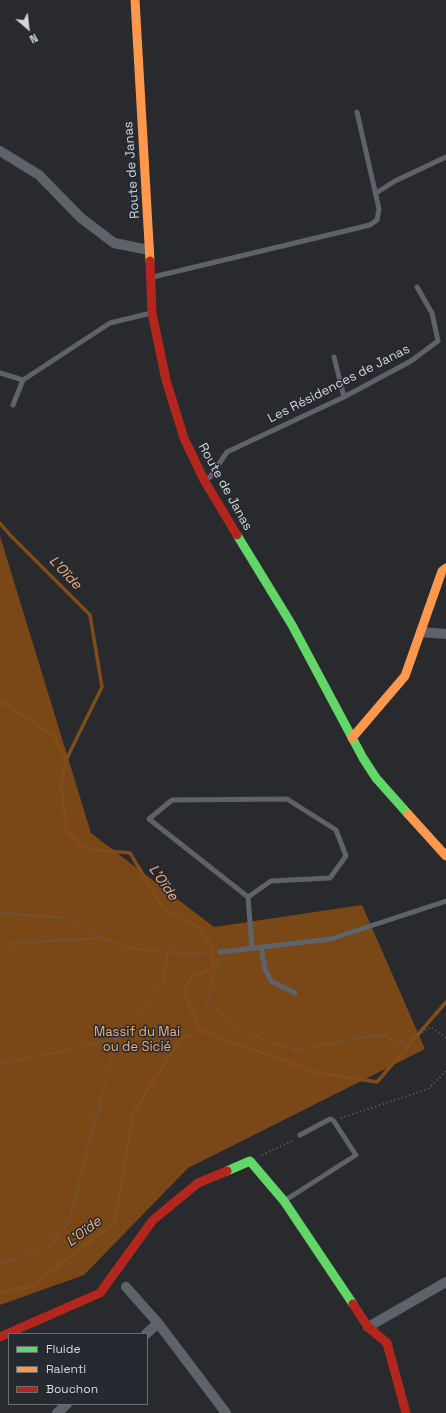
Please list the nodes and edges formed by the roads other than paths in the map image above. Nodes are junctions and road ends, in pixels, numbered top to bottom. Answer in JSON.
{"nodes":[{"id":1,"x":135,"y":0,"type":"edge"},
{"id":2,"x":357,"y":112,"type":"dead end"},
{"id":3,"x":0,"y":151,"type":"edge"},
{"id":4,"x":446,"y":157,"type":"edge"},
{"id":5,"x":376,"y":193,"type":"junction"},
{"id":6,"x":149,"y":250,"type":"junction"},
{"id":7,"x":150,"y":278,"type":"junction"},
{"id":8,"x":416,"y":287,"type":"dead end"},
{"id":9,"x":152,"y":313,"type":"junction"},
{"id":10,"x":334,"y":357,"type":"dead end"},
{"id":11,"x":0,"y":373,"type":"edge"},
{"id":12,"x":23,"y":380,"type":"junction"},
{"id":13,"x":344,"y":397,"type":"junction"},
{"id":14,"x":13,"y":405,"type":"dead end"},
{"id":15,"x":204,"y":480,"type":"junction"},
{"id":16,"x":446,"y":568,"type":"edge"},
{"id":17,"x":420,"y":632,"type":"junction"},
{"id":18,"x":446,"y":634,"type":"edge"},
{"id":19,"x":352,"y":738,"type":"junction"},
{"id":20,"x":446,"y":856,"type":"edge"},
{"id":21,"x":248,"y":897,"type":"junction"},
{"id":22,"x":446,"y":901,"type":"edge"},
{"id":23,"x":261,"y":947,"type":"junction"},
{"id":24,"x":252,"y":948,"type":"junction"},
{"id":25,"x":220,"y":952,"type":"road end"},
{"id":26,"x":295,"y":993,"type":"dead end"},
{"id":27,"x":300,"y":1135,"type":"road end"},
{"id":28,"x":284,"y":1201,"type":"junction"},
{"id":29,"x":446,"y":1282,"type":"edge"},
{"id":30,"x":126,"y":1286,"type":"dead end"},
{"id":31,"x":158,"y":1323,"type":"junction"},
{"id":32,"x":368,"y":1327,"type":"junction"},
{"id":33,"x":9,"y":1333,"type":"edge"},
{"id":34,"x":147,"y":1333,"type":"edge"},
{"id":35,"x":66,"y":1405,"type":"edge"},
{"id":36,"x":57,"y":1413,"type":"edge"},
{"id":37,"x":226,"y":1413,"type":"edge"},
{"id":38,"x":406,"y":1413,"type":"edge"}],
"edges":[{"from":1,"to":6,"type":"street","name":"Route de Janas"},
{"from":2,"to":5,"type":"lane"},
{"from":3,"to":6,"type":"street"},
{"from":4,"to":5,"type":"lane"},
{"from":5,"to":7,"type":"lane"},
{"from":6,"to":7,"type":"street","name":"Route de Janas"},
{"from":7,"to":9,"type":"street","name":"Route de Janas"},
{"from":8,"to":13,"type":"lane","name":"Les Résidences de Janas"},
{"from":9,"to":12,"type":"lane"},
{"from":9,"to":15,"type":"street","name":"Route de Janas"},
{"from":10,"to":13,"type":"lane"},
{"from":11,"to":12,"type":"lane"},
{"from":12,"to":14,"type":"lane"},
{"from":13,"to":15,"type":"lane","name":"Les Résidences de Janas"},
{"from":15,"to":19,"type":"street","name":"Route de Janas"},
{"from":16,"to":17,"type":"street"},
{"from":17,"to":18,"type":"street"},
{"from":17,"to":19,"type":"street"},
{"from":19,"to":20,"type":"street","name":"Route de Janas"},
{"from":21,"to":21,"type":"lane"},
{"from":21,"to":24,"type":"lane"},
{"from":22,"to":23,"type":"lane"},
{"from":23,"to":24,"type":"lane"},
{"from":23,"to":26,"type":"lane"},
{"from":24,"to":25,"type":"lane"},
{"from":27,"to":28,"type":"lane"},
{"from":28,"to":32,"type":"street"},
{"from":28,"to":33,"type":"street"},
{"from":29,"to":32,"type":"street"},
{"from":30,"to":31,"type":"street"},
{"from":31,"to":34,"type":"street"},
{"from":31,"to":37,"type":"street"},
{"from":32,"to":38,"type":"street"},
{"from":35,"to":36,"type":"street"}]}
